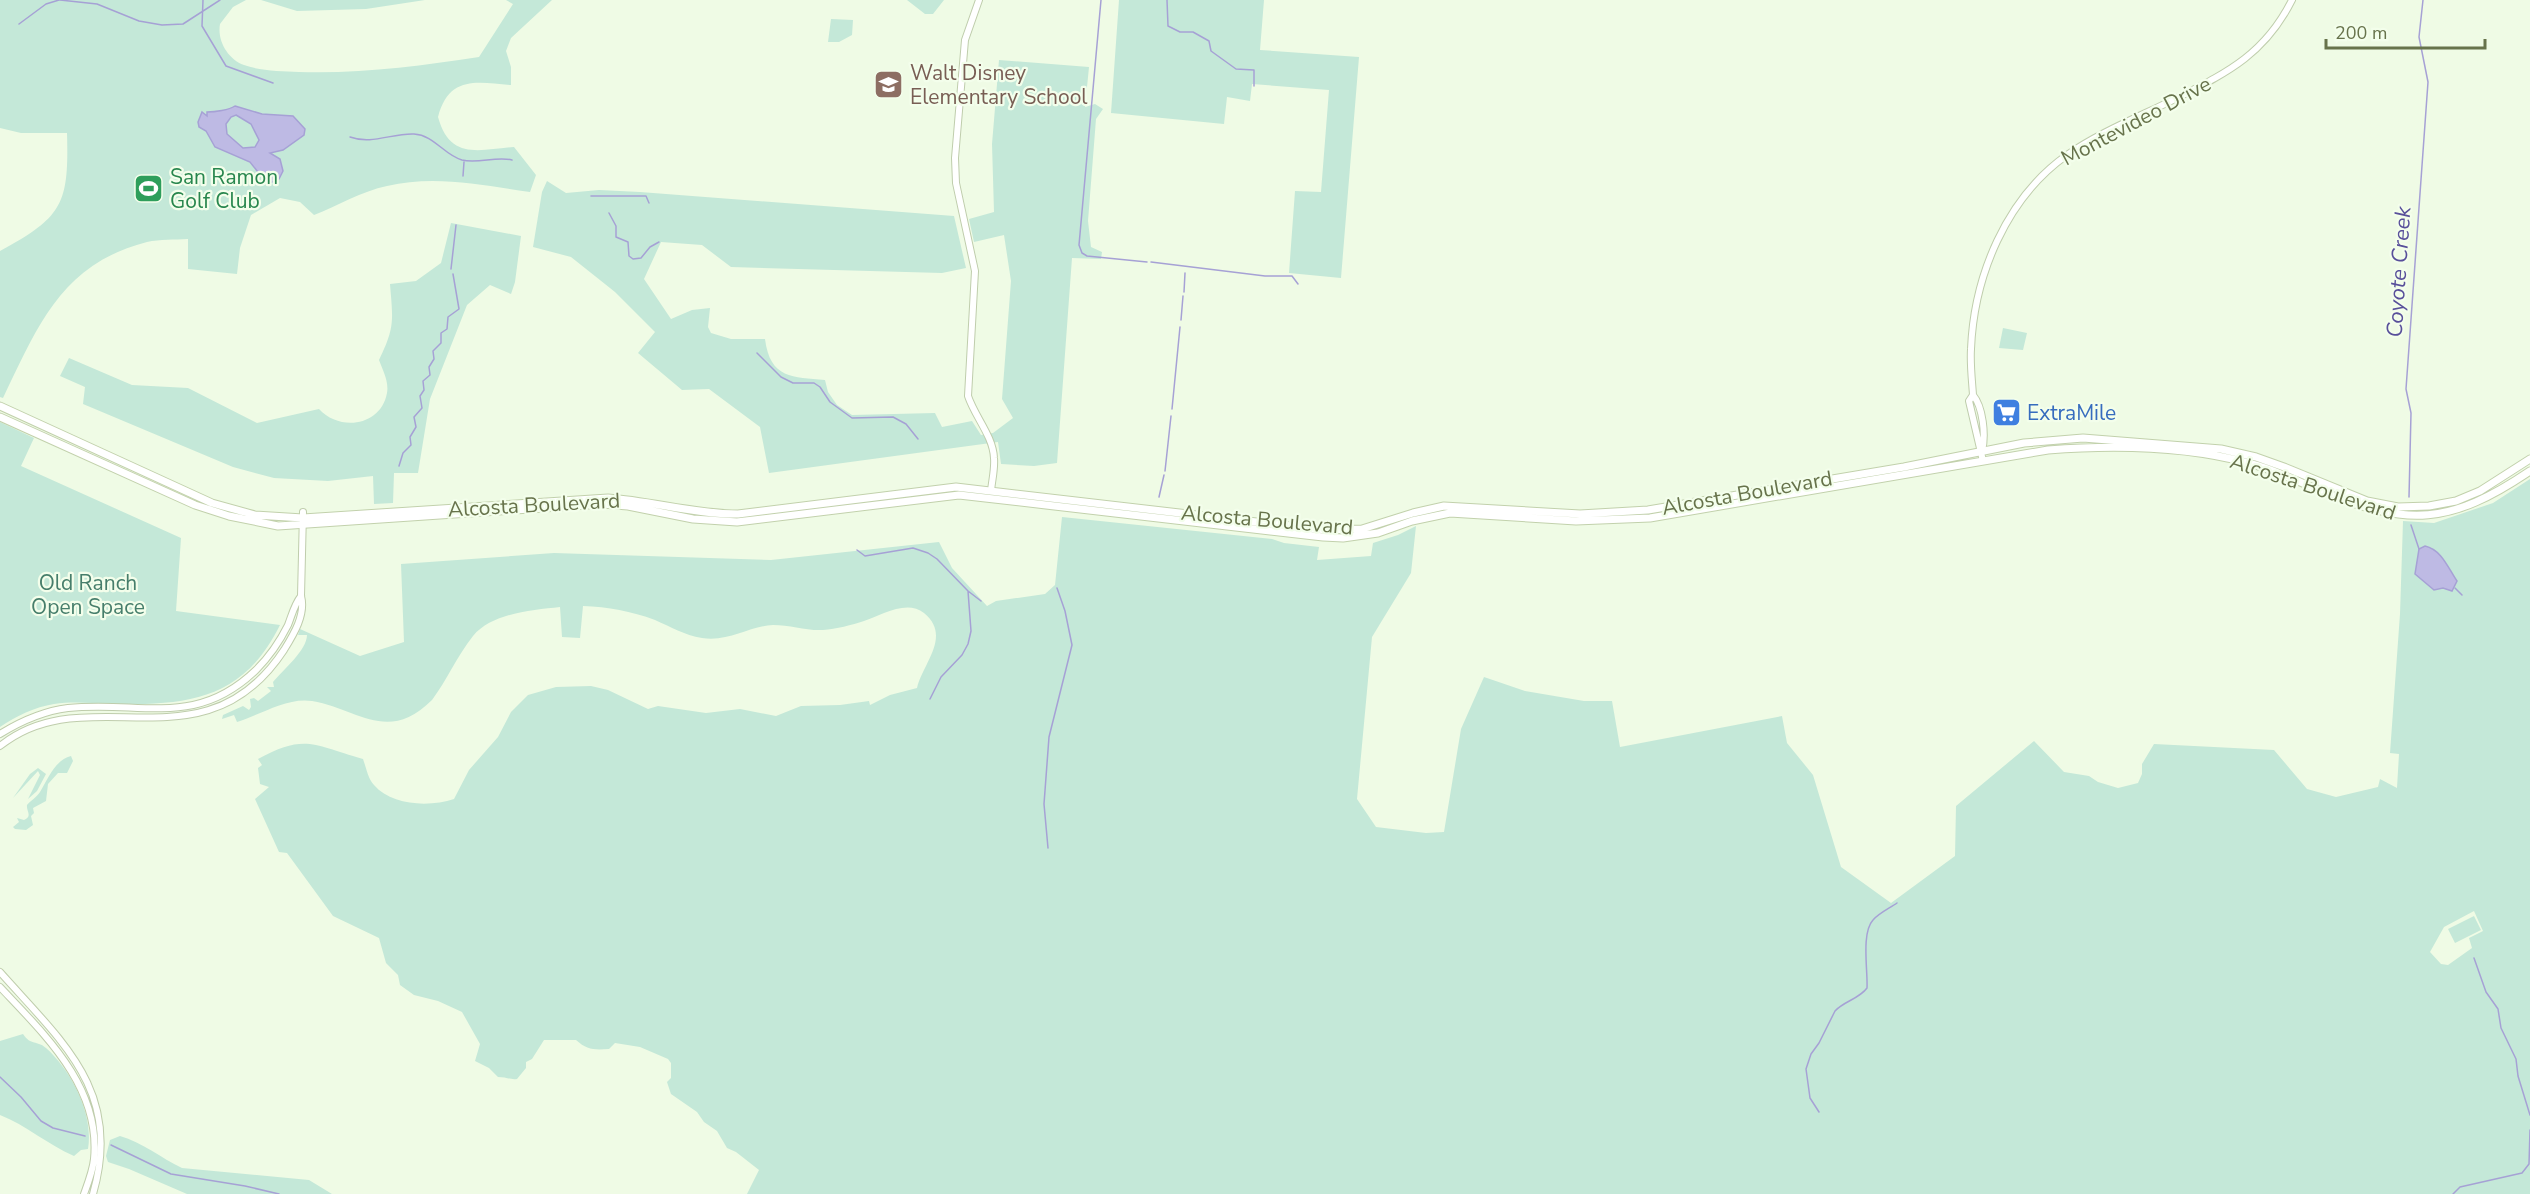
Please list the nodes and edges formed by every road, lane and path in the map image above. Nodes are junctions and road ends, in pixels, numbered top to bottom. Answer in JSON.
{"nodes":[{"id":1,"x":979,"y":0,"type":"edge"},
{"id":2,"x":2292,"y":0,"type":"edge"},
{"id":3,"x":0,"y":406,"type":"edge"},
{"id":4,"x":0,"y":417,"type":"edge"},
{"id":5,"x":1982,"y":451,"type":"junction"},
{"id":6,"x":2530,"y":459,"type":"edge"},
{"id":7,"x":1983,"y":461,"type":"junction"},
{"id":8,"x":2530,"y":471,"type":"edge"},
{"id":9,"x":991,"y":491,"type":"junction"},
{"id":10,"x":1463,"y":510,"type":"junction"},
{"id":11,"x":303,"y":519,"type":"junction"},
{"id":12,"x":301,"y":596,"type":"junction"},
{"id":13,"x":0,"y":734,"type":"edge"},
{"id":14,"x":0,"y":746,"type":"edge"},
{"id":15,"x":0,"y":972,"type":"edge"},
{"id":16,"x":0,"y":987,"type":"edge"},
{"id":17,"x":84,"y":1194,"type":"edge"},
{"id":18,"x":93,"y":1194,"type":"edge"}],
"edges":[{"from":1,"to":9,"type":"street"},
{"from":2,"to":5,"type":"street","name":"Montevideo Drive"},
{"from":3,"to":11,"type":"main road","name":"Alcosta Boulevard"},
{"from":4,"to":11,"type":"main road","name":"Alcosta Boulevard"},
{"from":5,"to":6,"type":"main road","name":"Alcosta Boulevard"},
{"from":5,"to":7,"type":"street","name":"Montevideo Drive"},
{"from":5,"to":10,"type":"main road","name":"Alcosta Boulevard"},
{"from":7,"to":8,"type":"main road","name":"Alcosta Boulevard"},
{"from":7,"to":10,"type":"main road","name":"Alcosta Boulevard"},
{"from":9,"to":10,"type":"main road","name":"Alcosta Boulevard"},
{"from":9,"to":11,"type":"main road","name":"Alcosta Boulevard"},
{"from":10,"to":11,"type":"main road","name":"Alcosta Boulevard"},
{"from":11,"to":12,"type":"street"},
{"from":12,"to":13,"type":"street"},
{"from":12,"to":14,"type":"street"},
{"from":15,"to":18,"type":"street"},
{"from":16,"to":17,"type":"street"}]}
